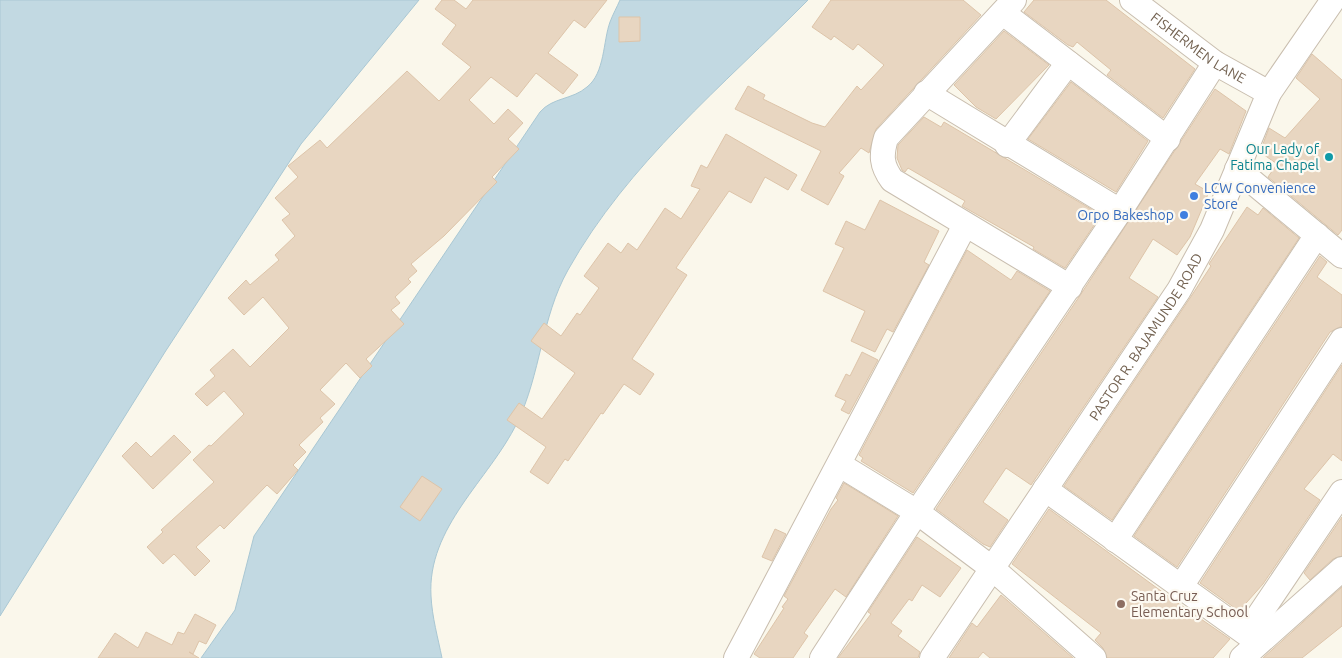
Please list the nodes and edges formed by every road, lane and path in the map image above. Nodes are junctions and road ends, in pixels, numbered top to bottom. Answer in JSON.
{"nodes":[{"id":1,"x":1132,"y":0,"type":"edge"},
{"id":2,"x":1333,"y":0,"type":"edge"},
{"id":3,"x":1009,"y":7,"type":"edge"},
{"id":4,"x":1068,"y":63,"type":"junction"},
{"id":5,"x":1215,"y":63,"type":"junction"},
{"id":6,"x":926,"y":93,"type":"junction"},
{"id":7,"x":1269,"y":93,"type":"junction"},
{"id":8,"x":1168,"y":139,"type":"junction"},
{"id":9,"x":1008,"y":145,"type":"junction"},
{"id":10,"x":1237,"y":169,"type":"junction"},
{"id":11,"x":1120,"y":211,"type":"junction"},
{"id":12,"x":965,"y":225,"type":"junction"},
{"id":13,"x":1317,"y":235,"type":"junction"},
{"id":14,"x":1342,"y":256,"type":"edge"},
{"id":15,"x":1070,"y":287,"type":"junction"},
{"id":16,"x":1342,"y":340,"type":"edge"},
{"id":17,"x":840,"y":465,"type":"junction"},
{"id":18,"x":1045,"y":489,"type":"junction"},
{"id":19,"x":1342,"y":492,"type":"edge"},
{"id":20,"x":917,"y":512,"type":"junction"},
{"id":21,"x":1115,"y":540,"type":"junction"},
{"id":22,"x":993,"y":569,"type":"junction"},
{"id":23,"x":1342,"y":569,"type":"edge"},
{"id":24,"x":1180,"y":588,"type":"junction"},
{"id":25,"x":1249,"y":644,"type":"edge"},
{"id":26,"x":736,"y":658,"type":"edge"},
{"id":27,"x":822,"y":658,"type":"edge"},
{"id":28,"x":932,"y":658,"type":"edge"},
{"id":29,"x":1094,"y":658,"type":"edge"}],
"edges":[{"from":1,"to":5,"type":"street","name":"FISHERMEN LANE"},
{"from":2,"to":7,"type":"street","name":"PASTOR R. BAJAMUNDE ROAD"},
{"from":3,"to":4,"type":"street"},
{"from":3,"to":6,"type":"street"},
{"from":4,"to":8,"type":"street"},
{"from":4,"to":9,"type":"street"},
{"from":5,"to":7,"type":"street","name":"FISHERMEN LANE"},
{"from":5,"to":8,"type":"street"},
{"from":6,"to":9,"type":"street"},
{"from":6,"to":12,"type":"street"},
{"from":7,"to":10,"type":"street","name":"PASTOR R. BAJAMUNDE ROAD"},
{"from":8,"to":11,"type":"street"},
{"from":9,"to":11,"type":"street"},
{"from":10,"to":13,"type":"street"},
{"from":10,"to":18,"type":"street","name":"PASTOR R. BAJAMUNDE ROAD"},
{"from":11,"to":15,"type":"street"},
{"from":12,"to":15,"type":"street"},
{"from":12,"to":17,"type":"street"},
{"from":13,"to":14,"type":"street"},
{"from":13,"to":21,"type":"street"},
{"from":15,"to":20,"type":"street"},
{"from":16,"to":24,"type":"street"},
{"from":17,"to":20,"type":"street"},
{"from":17,"to":26,"type":"street"},
{"from":18,"to":21,"type":"street"},
{"from":18,"to":22,"type":"street","name":"PASTOR R. BAJAMUNDE ROAD"},
{"from":19,"to":25,"type":"street"},
{"from":20,"to":22,"type":"street"},
{"from":20,"to":27,"type":"street"},
{"from":21,"to":24,"type":"street"},
{"from":22,"to":28,"type":"street","name":"PASTOR R. BAJAMUNDE ROAD"},
{"from":22,"to":29,"type":"street"},
{"from":23,"to":25,"type":"street"},
{"from":24,"to":25,"type":"street"}]}
